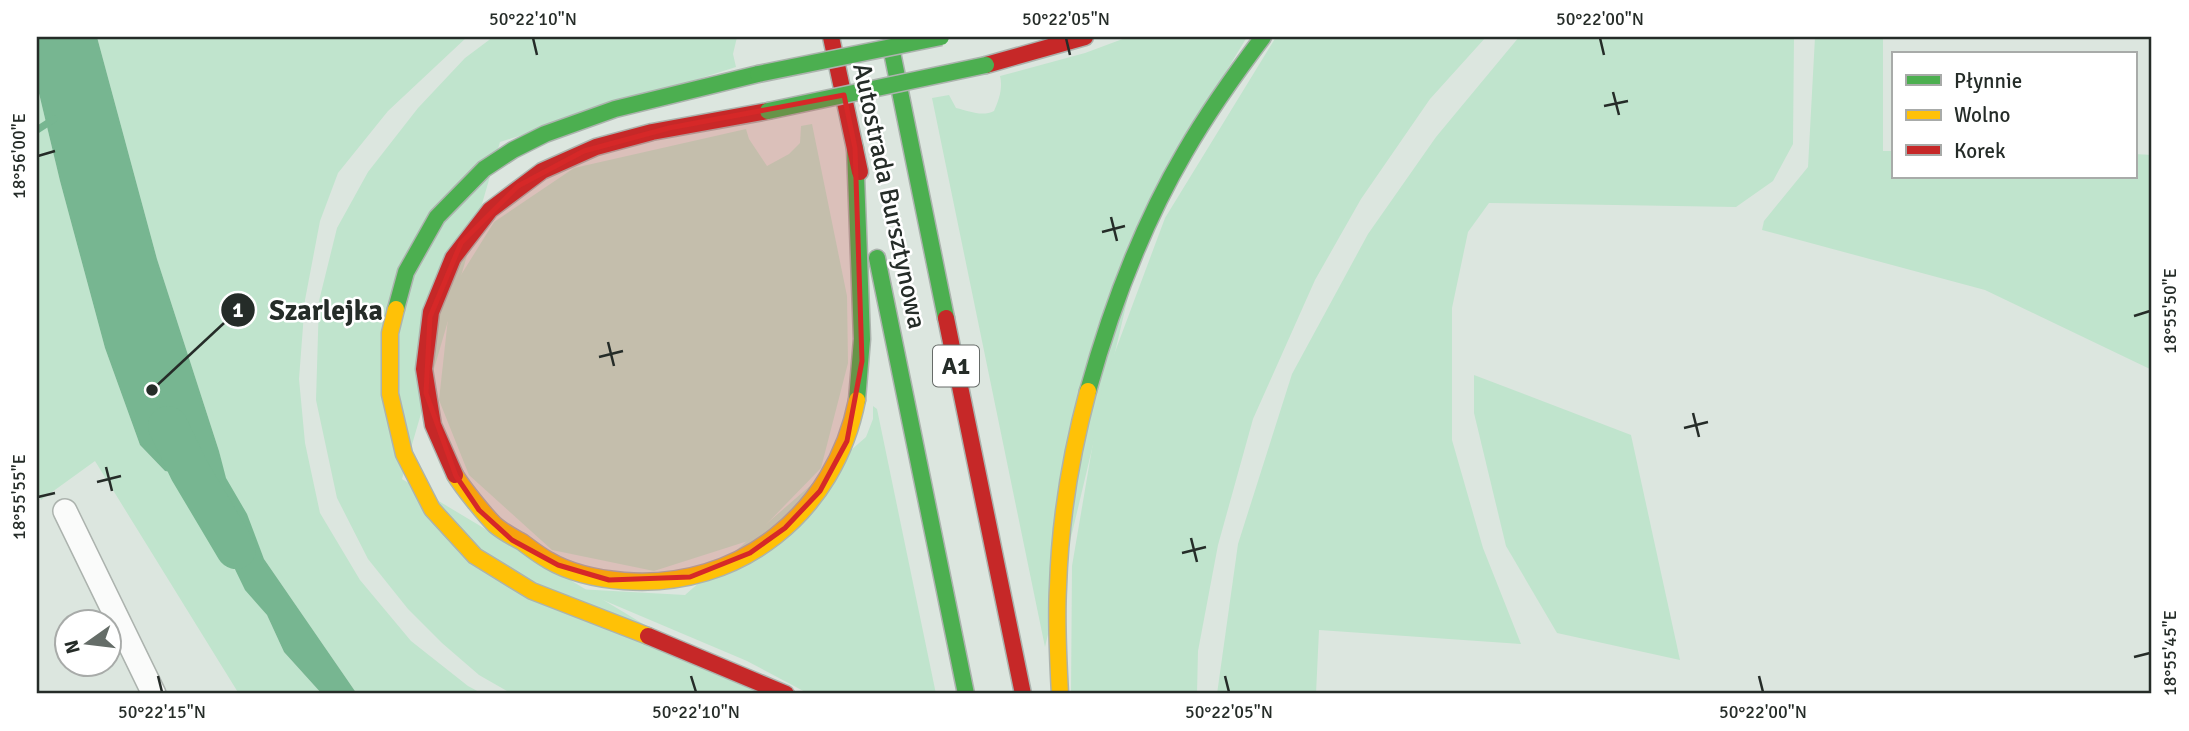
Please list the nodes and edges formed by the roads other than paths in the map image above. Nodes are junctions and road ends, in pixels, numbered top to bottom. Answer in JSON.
{"nodes":[{"id":1,"x":831,"y":37,"type":"edge"},
{"id":2,"x":889,"y":37,"type":"edge"},
{"id":3,"x":941,"y":37,"type":"edge"},
{"id":4,"x":1085,"y":37,"type":"edge"},
{"id":5,"x":1263,"y":37,"type":"edge"},
{"id":6,"x":855,"y":148,"type":"junction"},
{"id":7,"x":65,"y":511,"type":"dead end"},
{"id":8,"x":154,"y":694,"type":"edge"},
{"id":9,"x":786,"y":694,"type":"edge"},
{"id":10,"x":966,"y":694,"type":"edge"},
{"id":11,"x":1023,"y":694,"type":"edge"},
{"id":12,"x":1059,"y":694,"type":"edge"}],
"edges":[{"from":1,"to":6,"type":"highway","name":"Autostrada Bursztynowa","number":"A1"},
{"from":2,"to":11,"type":"highway","name":"Autostrada Bursztynowa","number":"A1"},
{"from":3,"to":9,"type":"highway","bridge":true},
{"from":4,"to":6,"type":"highway","bridge":true},
{"from":5,"to":12,"type":"highway"},
{"from":6,"to":10,"type":"highway","name":"Autostrada Bursztynowa","number":"A1"},
{"from":7,"to":8,"type":"street"}]}
